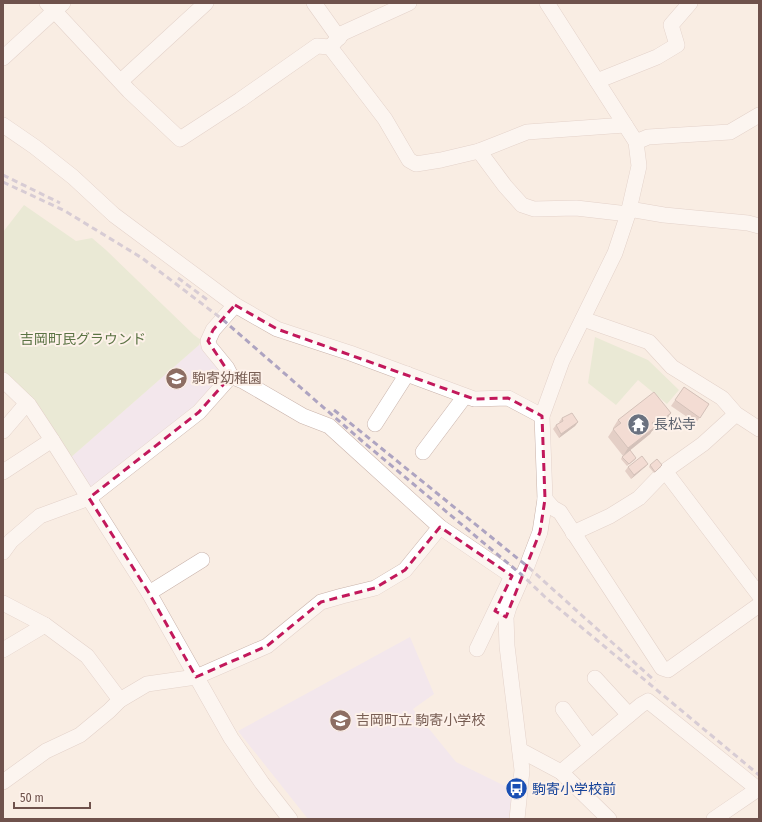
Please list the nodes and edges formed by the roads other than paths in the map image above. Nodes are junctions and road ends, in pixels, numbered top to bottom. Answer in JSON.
{"nodes":[{"id":1,"x":206,"y":3,"type":"edge"},
{"id":2,"x":314,"y":3,"type":"edge"},
{"id":3,"x":547,"y":3,"type":"edge"},
{"id":4,"x":690,"y":3,"type":"edge"},
{"id":5,"x":404,"y":4,"type":"edge"},
{"id":6,"x":55,"y":6,"type":"edge"},
{"id":7,"x":335,"y":43,"type":"junction"},
{"id":8,"x":3,"y":58,"type":"edge"},
{"id":9,"x":121,"y":81,"type":"junction"},
{"id":10,"x":597,"y":81,"type":"junction"},
{"id":11,"x":759,"y":115,"type":"edge"},
{"id":12,"x":3,"y":125,"type":"edge"},
{"id":13,"x":625,"y":125,"type":"junction"},
{"id":14,"x":636,"y":142,"type":"junction"},
{"id":15,"x":479,"y":151,"type":"junction"},
{"id":16,"x":629,"y":211,"type":"junction"},
{"id":17,"x":759,"y":226,"type":"edge"},
{"id":18,"x":235,"y":305,"type":"junction"},
{"id":19,"x":582,"y":319,"type":"junction"},
{"id":20,"x":407,"y":374,"type":"junction"},
{"id":21,"x":231,"y":376,"type":"junction"},
{"id":22,"x":3,"y":380,"type":"edge"},
{"id":23,"x":465,"y":396,"type":"junction"},
{"id":24,"x":27,"y":403,"type":"junction"},
{"id":25,"x":736,"y":414,"type":"junction"},
{"id":26,"x":542,"y":416,"type":"junction"},
{"id":27,"x":375,"y":424,"type":"dead end"},
{"id":28,"x":759,"y":429,"type":"edge"},
{"id":29,"x":3,"y":431,"type":"edge"},
{"id":30,"x":52,"y":440,"type":"junction"},
{"id":31,"x":423,"y":452,"type":"dead end"},
{"id":32,"x":666,"y":471,"type":"junction"},
{"id":33,"x":3,"y":472,"type":"edge"},
{"id":34,"x":89,"y":498,"type":"junction"},
{"id":35,"x":545,"y":499,"type":"junction"},
{"id":36,"x":440,"y":527,"type":"junction"},
{"id":37,"x":573,"y":533,"type":"junction"},
{"id":38,"x":3,"y":552,"type":"edge"},
{"id":39,"x":202,"y":560,"type":"dead end"},
{"id":40,"x":149,"y":593,"type":"junction"},
{"id":41,"x":759,"y":596,"type":"edge"},
{"id":42,"x":3,"y":603,"type":"edge"},
{"id":43,"x":759,"y":605,"type":"edge"},
{"id":44,"x":501,"y":614,"type":"junction"},
{"id":45,"x":45,"y":625,"type":"junction"},
{"id":46,"x":477,"y":649,"type":"dead end"},
{"id":47,"x":3,"y":650,"type":"edge"},
{"id":48,"x":196,"y":677,"type":"junction"},
{"id":49,"x":595,"y":678,"type":"dead end"},
{"id":50,"x":120,"y":700,"type":"junction"},
{"id":51,"x":563,"y":709,"type":"dead end"},
{"id":52,"x":629,"y":715,"type":"junction"},
{"id":53,"x":590,"y":747,"type":"junction"},
{"id":54,"x":520,"y":750,"type":"junction"},
{"id":55,"x":561,"y":772,"type":"junction"},
{"id":56,"x":3,"y":782,"type":"edge"},
{"id":57,"x":758,"y":789,"type":"edge"},
{"id":58,"x":290,"y":819,"type":"edge"},
{"id":59,"x":517,"y":819,"type":"edge"},
{"id":60,"x":609,"y":819,"type":"edge"},
{"id":61,"x":714,"y":819,"type":"edge"}],
"edges":[{"from":1,"to":9,"type":"street"},
{"from":2,"to":7,"type":"street"},
{"from":3,"to":10,"type":"street"},
{"from":4,"to":10,"type":"street"},
{"from":5,"to":7,"type":"street"},
{"from":6,"to":8,"type":"street"},
{"from":6,"to":9,"type":"street"},
{"from":7,"to":9,"type":"street"},
{"from":7,"to":15,"type":"street"},
{"from":10,"to":13,"type":"street"},
{"from":11,"to":14,"type":"street"},
{"from":12,"to":18,"type":"street"},
{"from":13,"to":14,"type":"street"},
{"from":13,"to":15,"type":"street"},
{"from":14,"to":16,"type":"street"},
{"from":15,"to":16,"type":"street"},
{"from":16,"to":17,"type":"street"},
{"from":16,"to":19,"type":"street"},
{"from":18,"to":20,"type":"street"},
{"from":18,"to":21,"type":"street"},
{"from":19,"to":25,"type":"street"},
{"from":19,"to":26,"type":"street"},
{"from":20,"to":23,"type":"street"},
{"from":20,"to":27,"type":"street"},
{"from":21,"to":34,"type":"street"},
{"from":21,"to":36,"type":"street"},
{"from":22,"to":24,"type":"street"},
{"from":23,"to":26,"type":"street"},
{"from":23,"to":31,"type":"street"},
{"from":24,"to":29,"type":"street"},
{"from":24,"to":30,"type":"street"},
{"from":25,"to":28,"type":"street"},
{"from":25,"to":32,"type":"street"},
{"from":26,"to":35,"type":"street"},
{"from":30,"to":33,"type":"street"},
{"from":30,"to":34,"type":"street"},
{"from":32,"to":37,"type":"street"},
{"from":32,"to":41,"type":"street"},
{"from":34,"to":38,"type":"street"},
{"from":34,"to":40,"type":"street"},
{"from":35,"to":37,"type":"street"},
{"from":35,"to":44,"type":"street"},
{"from":36,"to":44,"type":"street"},
{"from":36,"to":48,"type":"street"},
{"from":37,"to":43,"type":"street"},
{"from":39,"to":40,"type":"street"},
{"from":40,"to":48,"type":"street"},
{"from":42,"to":45,"type":"street"},
{"from":44,"to":46,"type":"street"},
{"from":44,"to":54,"type":"street"},
{"from":45,"to":47,"type":"street"},
{"from":45,"to":50,"type":"street"},
{"from":48,"to":50,"type":"street"},
{"from":48,"to":58,"type":"street"},
{"from":49,"to":52,"type":"street"},
{"from":50,"to":56,"type":"street"},
{"from":51,"to":53,"type":"street"},
{"from":52,"to":53,"type":"street"},
{"from":52,"to":57,"type":"street"},
{"from":53,"to":55,"type":"street"},
{"from":54,"to":55,"type":"street"},
{"from":54,"to":59,"type":"street"},
{"from":55,"to":60,"type":"street"},
{"from":57,"to":61,"type":"street"}]}
